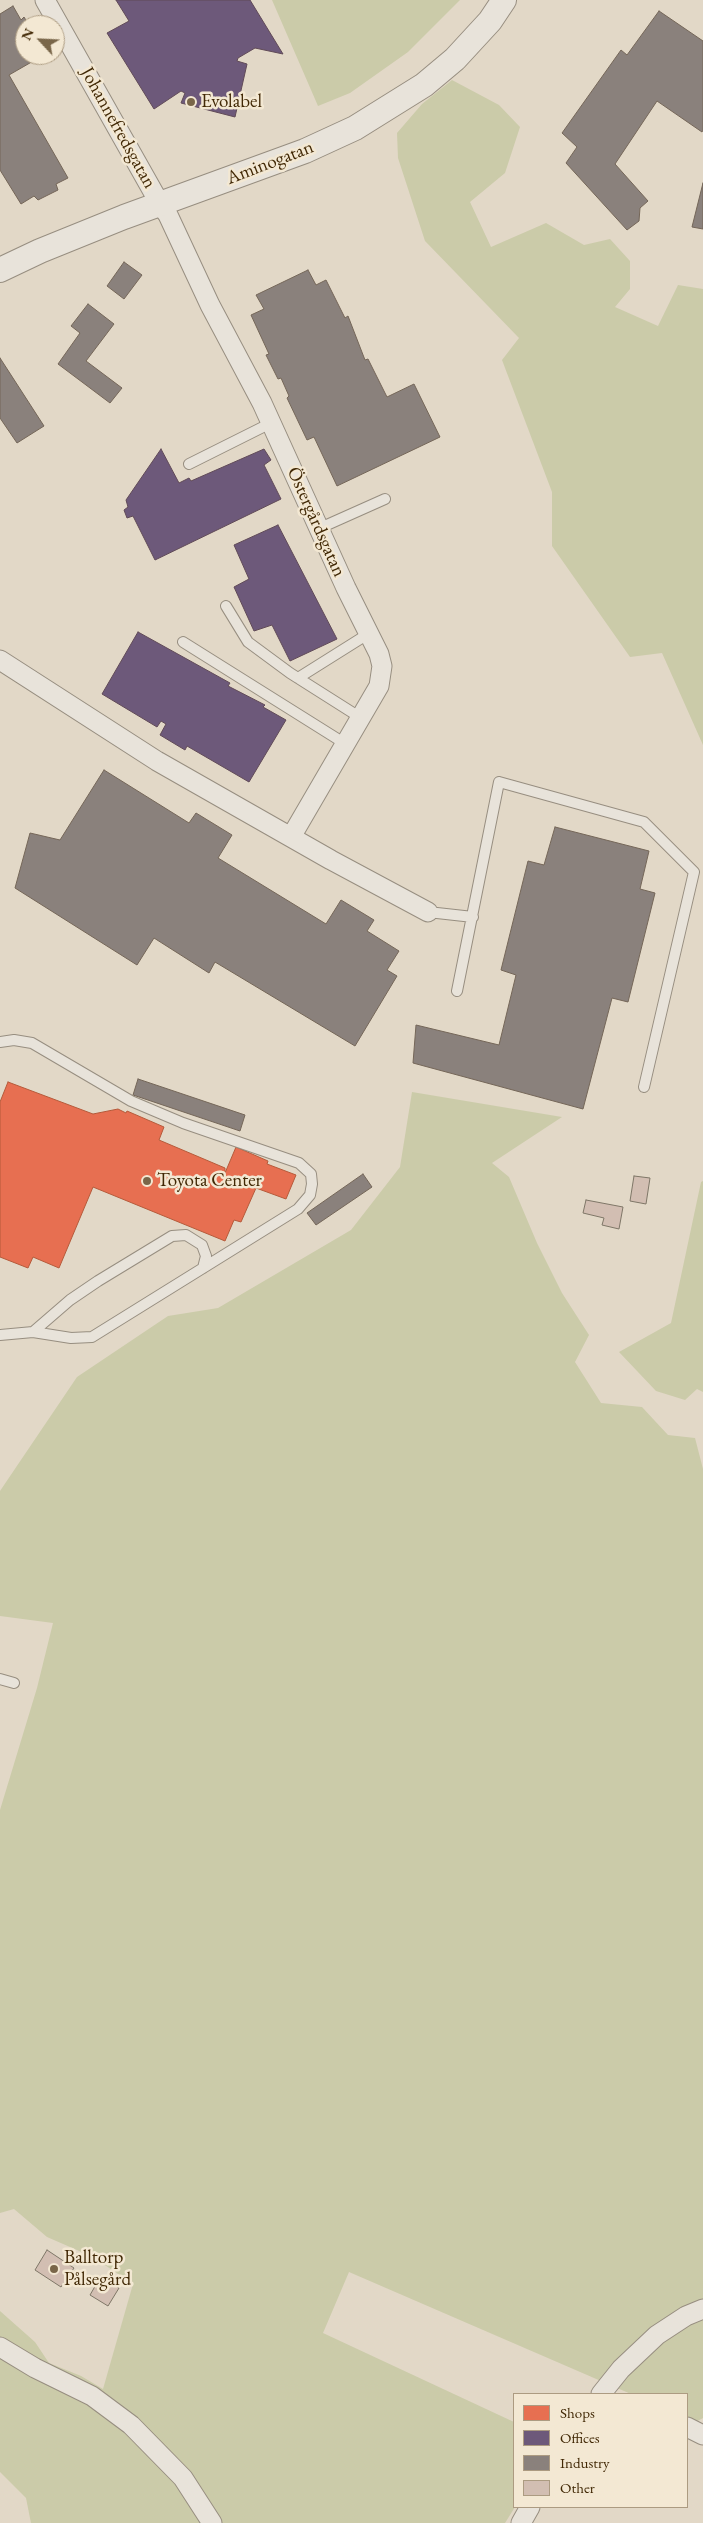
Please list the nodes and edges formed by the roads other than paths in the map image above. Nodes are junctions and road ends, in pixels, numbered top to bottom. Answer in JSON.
{"nodes":[{"id":1,"x":45,"y":0,"type":"edge"},
{"id":2,"x":504,"y":0,"type":"edge"},
{"id":3,"x":160,"y":204,"type":"junction"},
{"id":4,"x":0,"y":270,"type":"edge"},
{"id":5,"x":271,"y":423,"type":"junction"},
{"id":6,"x":189,"y":464,"type":"dead end"},
{"id":7,"x":385,"y":499,"type":"dead end"},
{"id":8,"x":320,"y":528,"type":"junction"},
{"id":9,"x":226,"y":606,"type":"dead end"},
{"id":10,"x":368,"y":634,"type":"junction"},
{"id":11,"x":183,"y":642,"type":"dead end"},
{"id":12,"x":0,"y":660,"type":"edge"},
{"id":13,"x":298,"y":678,"type":"junction"},
{"id":14,"x":360,"y":718,"type":"junction"},
{"id":15,"x":344,"y":743,"type":"junction"},
{"id":16,"x":291,"y":837,"type":"junction"},
{"id":17,"x":428,"y":912,"type":"joint"},
{"id":18,"x":473,"y":917,"type":"junction"},
{"id":19,"x":457,"y":991,"type":"dead end"},
{"id":20,"x":0,"y":1042,"type":"edge"},
{"id":21,"x":644,"y":1087,"type":"dead end"},
{"id":22,"x":203,"y":1268,"type":"junction"},
{"id":23,"x":34,"y":1332,"type":"junction"},
{"id":24,"x":0,"y":1335,"type":"edge"},
{"id":25,"x":0,"y":1679,"type":"edge"},
{"id":26,"x":14,"y":1683,"type":"dead end"},
{"id":27,"x":703,"y":2309,"type":"edge"},
{"id":28,"x":0,"y":2347,"type":"edge"},
{"id":29,"x":607,"y":2393,"type":"edge"},
{"id":30,"x":688,"y":2428,"type":"edge"},
{"id":31,"x":703,"y":2435,"type":"edge"},
{"id":32,"x":529,"y":2508,"type":"edge"},
{"id":33,"x":212,"y":2523,"type":"edge"},
{"id":34,"x":521,"y":2523,"type":"edge"}],
"edges":[{"from":1,"to":3,"type":"street","name":"Johannefredsgatan"},
{"from":2,"to":3,"type":"street","name":"Aminogatan"},
{"from":3,"to":4,"type":"street","name":"Aminogatan"},
{"from":3,"to":5,"type":"street","name":"Östergårdsgatan"},
{"from":5,"to":6,"type":"lane"},
{"from":5,"to":8,"type":"street","name":"Östergårdsgatan"},
{"from":7,"to":8,"type":"lane"},
{"from":8,"to":10,"type":"street","name":"Östergårdsgatan"},
{"from":9,"to":13,"type":"lane"},
{"from":10,"to":13,"type":"lane"},
{"from":10,"to":14,"type":"street","name":"Östergårdsgatan"},
{"from":11,"to":15,"type":"lane"},
{"from":12,"to":16,"type":"street"},
{"from":13,"to":14,"type":"lane"},
{"from":14,"to":15,"type":"street","name":"Östergårdsgatan"},
{"from":15,"to":16,"type":"street","name":"Östergårdsgatan"},
{"from":16,"to":17,"type":"street"},
{"from":17,"to":18,"type":"lane"},
{"from":18,"to":19,"type":"lane"},
{"from":18,"to":21,"type":"lane"},
{"from":20,"to":22,"type":"lane"},
{"from":22,"to":23,"type":"lane"},
{"from":22,"to":23,"type":"lane"},
{"from":23,"to":24,"type":"lane"},
{"from":25,"to":26,"type":"lane"},
{"from":27,"to":29,"type":"street"},
{"from":28,"to":33,"type":"street"},
{"from":30,"to":31,"type":"street"},
{"from":32,"to":34,"type":"street"}]}
